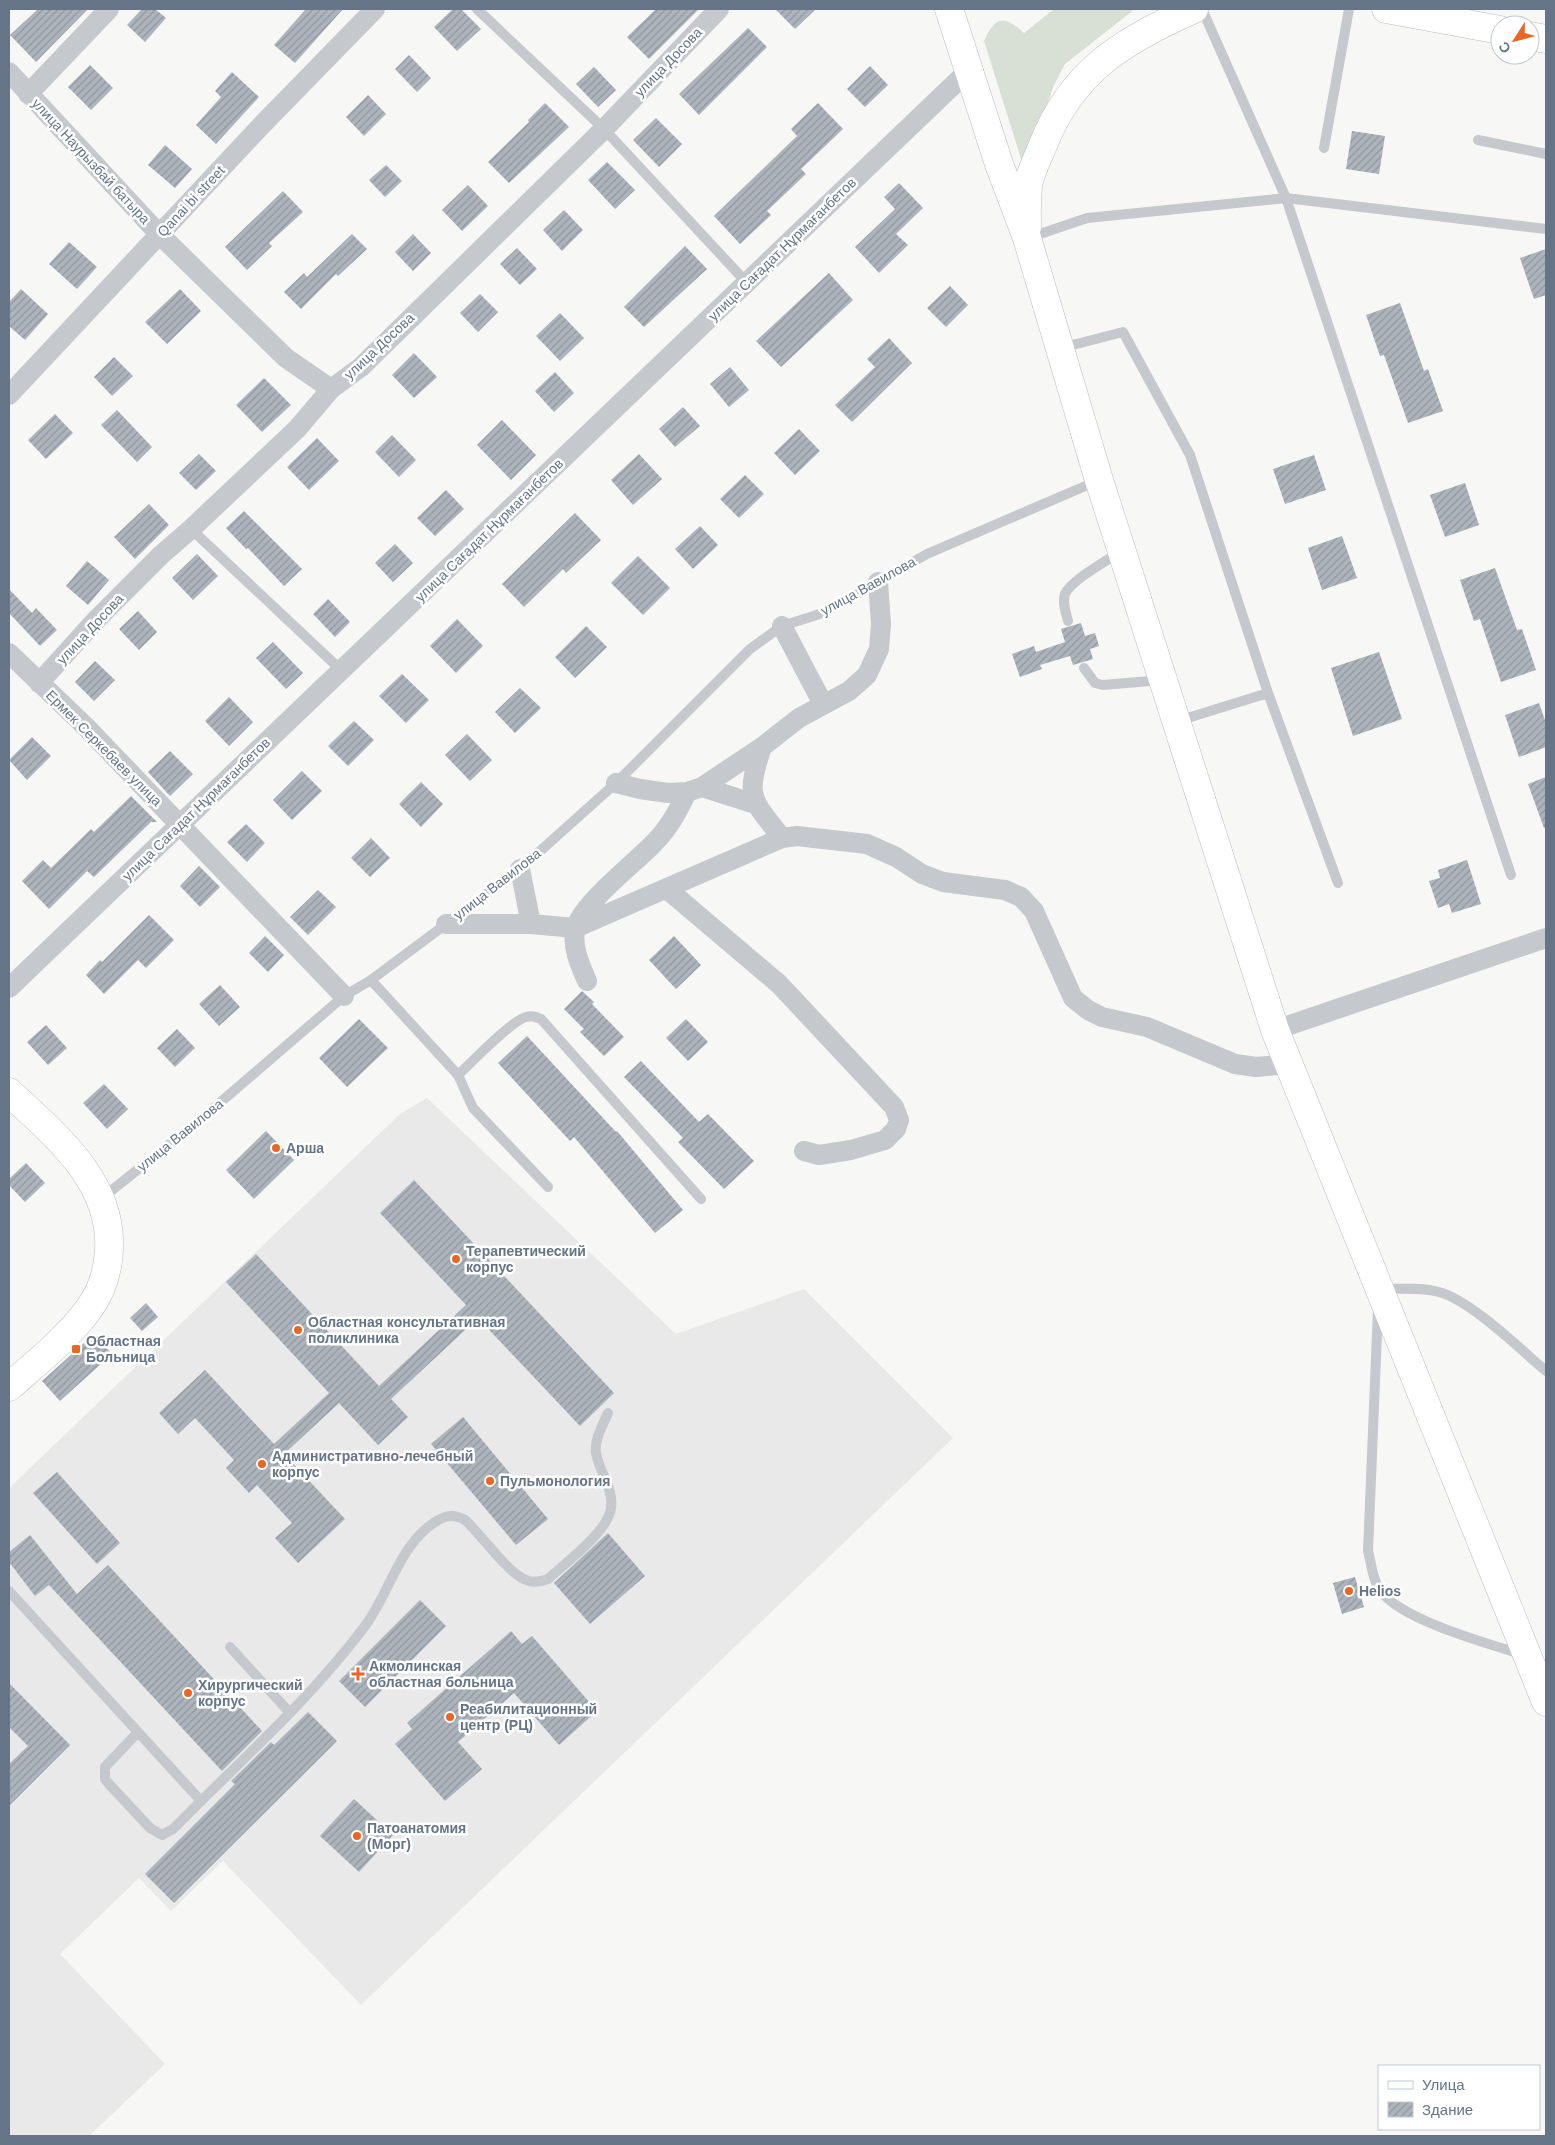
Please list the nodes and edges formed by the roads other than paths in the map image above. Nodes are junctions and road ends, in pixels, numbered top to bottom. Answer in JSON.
{"nodes":[{"id":1,"x":109,"y":9,"type":"edge"},
{"id":2,"x":375,"y":9,"type":"edge"},
{"id":3,"x":476,"y":9,"type":"edge"},
{"id":4,"x":719,"y":9,"type":"edge"},
{"id":5,"x":949,"y":9,"type":"edge"},
{"id":6,"x":1194,"y":9,"type":"edge"},
{"id":7,"x":1202,"y":9,"type":"edge"},
{"id":8,"x":1349,"y":9,"type":"edge"},
{"id":9,"x":1386,"y":9,"type":"edge"},
{"id":10,"x":1490,"y":28,"type":"edge"},
{"id":11,"x":969,"y":70,"type":"junction"},
{"id":12,"x":9,"y":72,"type":"edge"},
{"id":13,"x":28,"y":94,"type":"junction"},
{"id":14,"x":604,"y":129,"type":"junction"},
{"id":15,"x":1478,"y":140,"type":"dead end"},
{"id":16,"x":1324,"y":148,"type":"dead end"},
{"id":17,"x":1546,"y":154,"type":"edge"},
{"id":18,"x":1286,"y":198,"type":"junction"},
{"id":19,"x":1546,"y":229,"type":"edge"},
{"id":20,"x":159,"y":234,"type":"junction"},
{"id":21,"x":1027,"y":238,"type":"junction"},
{"id":22,"x":747,"y":283,"type":"junction"},
{"id":23,"x":1061,"y":348,"type":"junction"},
{"id":24,"x":330,"y":389,"type":"junction"},
{"id":25,"x":9,"y":394,"type":"edge"},
{"id":26,"x":1099,"y":480,"type":"junction"},
{"id":27,"x":191,"y":529,"type":"junction"},
{"id":28,"x":1122,"y":551,"type":"junction"},
{"id":29,"x":878,"y":582,"type":"junction"},
{"id":30,"x":1068,"y":621,"type":"dead end"},
{"id":31,"x":782,"y":626,"type":"junction"},
{"id":32,"x":9,"y":653,"type":"edge"},
{"id":33,"x":1084,"y":668,"type":"dead end"},
{"id":34,"x":342,"y":671,"type":"junction"},
{"id":35,"x":1163,"y":680,"type":"junction"},
{"id":36,"x":39,"y":683,"type":"junction"},
{"id":37,"x":1268,"y":693,"type":"junction"},
{"id":38,"x":822,"y":704,"type":"junction"},
{"id":39,"x":1176,"y":721,"type":"junction"},
{"id":40,"x":762,"y":747,"type":"junction"},
{"id":41,"x":616,"y":783,"type":"junction"},
{"id":42,"x":695,"y":790,"type":"junction"},
{"id":43,"x":755,"y":804,"type":"junction"},
{"id":44,"x":180,"y":825,"type":"junction"},
{"id":45,"x":782,"y":838,"type":"junction"},
{"id":46,"x":520,"y":869,"type":"junction"},
{"id":47,"x":1511,"y":875,"type":"dead end"},
{"id":48,"x":1338,"y":883,"type":"dead end"},
{"id":49,"x":667,"y":889,"type":"junction"},
{"id":50,"x":446,"y":924,"type":"junction"},
{"id":51,"x":531,"y":924,"type":"junction"},
{"id":52,"x":576,"y":928,"type":"junction"},
{"id":53,"x":1546,"y":938,"type":"edge"},
{"id":54,"x":371,"y":980,"type":"junction"},
{"id":55,"x":587,"y":981,"type":"dead end"},
{"id":56,"x":9,"y":988,"type":"edge"},
{"id":57,"x":344,"y":996,"type":"junction"},
{"id":58,"x":1275,"y":1030,"type":"junction"},
{"id":59,"x":1289,"y":1064,"type":"junction"},
{"id":60,"x":458,"y":1075,"type":"junction"},
{"id":61,"x":9,"y":1092,"type":"edge"},
{"id":62,"x":804,"y":1151,"type":"dead end"},
{"id":63,"x":548,"y":1187,"type":"dead end"},
{"id":64,"x":101,"y":1198,"type":"junction"},
{"id":65,"x":701,"y":1199,"type":"dead end"},
{"id":66,"x":1379,"y":1289,"type":"junction"},
{"id":67,"x":1546,"y":1371,"type":"edge"},
{"id":68,"x":9,"y":1387,"type":"edge"},
{"id":69,"x":608,"y":1413,"type":"dead end"},
{"id":70,"x":9,"y":1591,"type":"edge"},
{"id":71,"x":230,"y":1647,"type":"dead end"},
{"id":72,"x":1527,"y":1656,"type":"junction"},
{"id":73,"x":1546,"y":1702,"type":"edge"},
{"id":74,"x":290,"y":1713,"type":"junction"},
{"id":75,"x":138,"y":1732,"type":"junction"},
{"id":76,"x":201,"y":1801,"type":"junction"}],
"edges":[{"from":1,"to":13,"type":"street"},
{"from":2,"to":20,"type":"street","name":"Qanai bi street"},
{"from":3,"to":14,"type":"lane"},
{"from":4,"to":14,"type":"street","name":"улица Досова"},
{"from":5,"to":11,"type":"street"},
{"from":6,"to":21,"type":"street"},
{"from":7,"to":18,"type":"lane"},
{"from":8,"to":16,"type":"lane"},
{"from":9,"to":10,"type":"street"},
{"from":11,"to":21,"type":"street"},
{"from":11,"to":22,"type":"street","name":"улица Сағадат Нұрмағанбетов"},
{"from":12,"to":13,"type":"street","name":"улица Наурызбай батыра"},
{"from":13,"to":20,"type":"street","name":"улица Наурызбай батыра"},
{"from":14,"to":22,"type":"lane"},
{"from":14,"to":24,"type":"street","name":"улица Досова"},
{"from":15,"to":17,"type":"lane"},
{"from":18,"to":19,"type":"lane"},
{"from":18,"to":21,"type":"lane"},
{"from":18,"to":47,"type":"lane"},
{"from":20,"to":24,"type":"street","name":"улица Наурызбай батыра"},
{"from":20,"to":25,"type":"street","name":"Qanai bi street"},
{"from":21,"to":23,"type":"street"},
{"from":22,"to":34,"type":"street","name":"улица Сағадат Нұрмағанбетов"},
{"from":23,"to":26,"type":"street"},
{"from":23,"to":37,"type":"lane"},
{"from":24,"to":27,"type":"street","name":"улица Досова"},
{"from":26,"to":28,"type":"street"},
{"from":26,"to":29,"type":"lane","name":"улица Вавилова"},
{"from":27,"to":34,"type":"lane"},
{"from":27,"to":36,"type":"street","name":"улица Досова"},
{"from":28,"to":30,"type":"lane"},
{"from":28,"to":35,"type":"street"},
{"from":29,"to":31,"type":"lane","name":"улица Вавилова"},
{"from":29,"to":38,"type":"street"},
{"from":31,"to":38,"type":"street"},
{"from":31,"to":41,"type":"lane","name":"улица Вавилова"},
{"from":32,"to":36,"type":"street","name":"Ермек Серкебаев улица"},
{"from":33,"to":35,"type":"lane"},
{"from":34,"to":44,"type":"street","name":"улица Сағадат Нұрмағанбетов"},
{"from":35,"to":39,"type":"street"},
{"from":36,"to":44,"type":"street","name":"Ермек Серкебаев улица"},
{"from":37,"to":39,"type":"lane"},
{"from":37,"to":48,"type":"lane"},
{"from":38,"to":40,"type":"street"},
{"from":39,"to":58,"type":"street"},
{"from":40,"to":42,"type":"street"},
{"from":40,"to":43,"type":"street"},
{"from":41,"to":42,"type":"street"},
{"from":41,"to":46,"type":"lane","name":"улица Вавилова"},
{"from":42,"to":43,"type":"street"},
{"from":42,"to":52,"type":"street"},
{"from":43,"to":45,"type":"street"},
{"from":44,"to":56,"type":"street","name":"улица Сағадат Нұрмағанбетов"},
{"from":44,"to":57,"type":"street","name":"Ермек Серкебаев улица"},
{"from":45,"to":49,"type":"street"},
{"from":45,"to":59,"type":"street"},
{"from":46,"to":50,"type":"lane","name":"улица Вавилова"},
{"from":46,"to":51,"type":"street"},
{"from":49,"to":52,"type":"street"},
{"from":49,"to":62,"type":"street"},
{"from":50,"to":51,"type":"street"},
{"from":50,"to":54,"type":"lane","name":"улица Вавилова"},
{"from":51,"to":52,"type":"street"},
{"from":52,"to":55,"type":"street"},
{"from":53,"to":58,"type":"street"},
{"from":54,"to":57,"type":"lane","name":"улица Вавилова"},
{"from":54,"to":60,"type":"lane"},
{"from":57,"to":64,"type":"lane","name":"улица Вавилова"},
{"from":58,"to":59,"type":"street"},
{"from":59,"to":66,"type":"street"},
{"from":60,"to":63,"type":"lane"},
{"from":60,"to":65,"type":"lane"},
{"from":61,"to":64,"type":"street"},
{"from":64,"to":68,"type":"street"},
{"from":66,"to":67,"type":"lane"},
{"from":66,"to":72,"type":"street"},
{"from":66,"to":72,"type":"lane"},
{"from":69,"to":74,"type":"lane"},
{"from":70,"to":75,"type":"lane"},
{"from":71,"to":74,"type":"lane"},
{"from":72,"to":73,"type":"street"},
{"from":74,"to":76,"type":"lane"},
{"from":75,"to":76,"type":"lane"},
{"from":75,"to":76,"type":"lane"}]}
